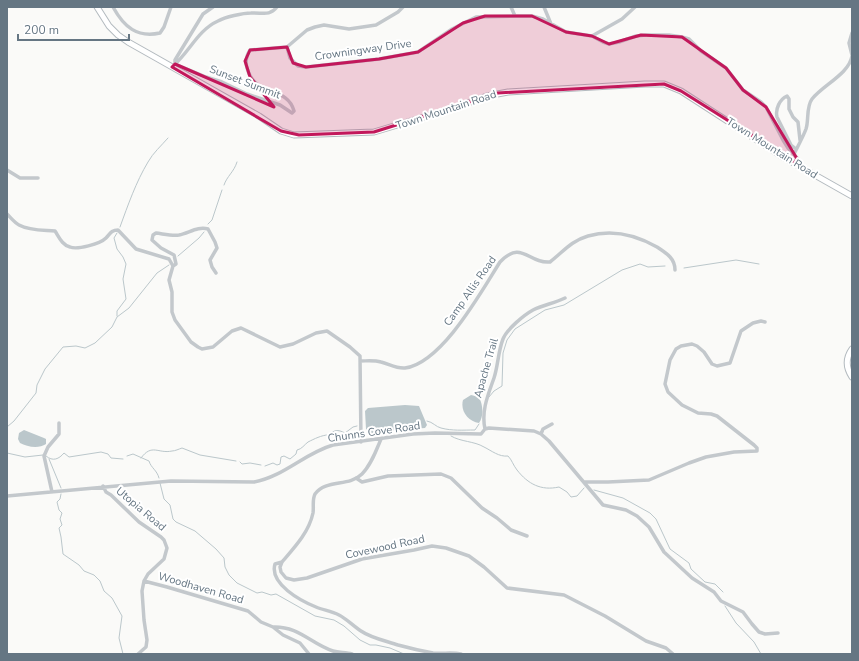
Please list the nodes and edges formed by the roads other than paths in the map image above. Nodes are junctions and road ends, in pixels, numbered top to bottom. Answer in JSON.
{"nodes":[{"id":1,"x":97,"y":7,"type":"edge"},
{"id":2,"x":113,"y":7,"type":"edge"},
{"id":3,"x":171,"y":7,"type":"edge"},
{"id":4,"x":213,"y":7,"type":"edge"},
{"id":5,"x":277,"y":7,"type":"edge"},
{"id":6,"x":402,"y":7,"type":"edge"},
{"id":7,"x":511,"y":7,"type":"edge"},
{"id":8,"x":544,"y":7,"type":"edge"},
{"id":9,"x":635,"y":7,"type":"edge"},
{"id":10,"x":515,"y":16,"type":"junction"},
{"id":11,"x":551,"y":24,"type":"junction"},
{"id":12,"x":852,"y":33,"type":"edge"},
{"id":13,"x":592,"y":36,"type":"junction"},
{"id":14,"x":287,"y":47,"type":"junction"},
{"id":15,"x":852,"y":55,"type":"edge"},
{"id":16,"x":174,"y":66,"type":"junction"},
{"id":17,"x":800,"y":141,"type":"junction"},
{"id":18,"x":796,"y":149,"type":"junction"},
{"id":19,"x":794,"y":154,"type":"junction"},
{"id":20,"x":802,"y":168,"type":"junction"},
{"id":21,"x":7,"y":170,"type":"edge"},
{"id":22,"x":38,"y":178,"type":"dead end"},
{"id":23,"x":852,"y":196,"type":"edge"},
{"id":24,"x":7,"y":214,"type":"edge"},
{"id":25,"x":173,"y":266,"type":"junction"},
{"id":26,"x":675,"y":270,"type":"dead end"},
{"id":27,"x":216,"y":273,"type":"dead end"},
{"id":28,"x":565,"y":298,"type":"dead end"},
{"id":29,"x":765,"y":322,"type":"dead end"},
{"id":30,"x":852,"y":349,"type":"edge"},
{"id":31,"x":360,"y":362,"type":"junction"},
{"id":32,"x":852,"y":377,"type":"edge"},
{"id":33,"x":59,"y":423,"type":"dead end"},
{"id":34,"x":552,"y":424,"type":"dead end"},
{"id":35,"x":485,"y":429,"type":"junction"},
{"id":36,"x":541,"y":434,"type":"junction"},
{"id":37,"x":381,"y":439,"type":"junction"},
{"id":38,"x":361,"y":442,"type":"junction"},
{"id":39,"x":356,"y":478,"type":"junction"},
{"id":40,"x":584,"y":482,"type":"junction"},
{"id":41,"x":103,"y":486,"type":"junction"},
{"id":42,"x":52,"y":492,"type":"junction"},
{"id":43,"x":7,"y":496,"type":"edge"},
{"id":44,"x":527,"y":536,"type":"dead end"},
{"id":45,"x":282,"y":562,"type":"junction"},
{"id":46,"x":144,"y":581,"type":"junction"},
{"id":47,"x":273,"y":627,"type":"junction"},
{"id":48,"x":778,"y":633,"type":"dead end"},
{"id":49,"x":138,"y":654,"type":"edge"},
{"id":50,"x":309,"y":654,"type":"edge"},
{"id":51,"x":352,"y":654,"type":"edge"},
{"id":52,"x":461,"y":654,"type":"edge"},
{"id":53,"x":673,"y":654,"type":"edge"}],
"edges":[{"from":1,"to":16,"type":"main road","name":"Town Mountain Road"},
{"from":2,"to":3,"type":"street"},
{"from":4,"to":16,"type":"street"},
{"from":5,"to":16,"type":"street"},
{"from":6,"to":14,"type":"street"},
{"from":7,"to":10,"type":"street"},
{"from":8,"to":11,"type":"street"},
{"from":9,"to":13,"type":"street"},
{"from":10,"to":11,"type":"street"},
{"from":10,"to":14,"type":"street","name":"Crowningway Drive"},
{"from":11,"to":13,"type":"street"},
{"from":12,"to":15,"type":"street"},
{"from":13,"to":19,"type":"street"},
{"from":14,"to":16,"type":"street","name":"Sunset Summit"},
{"from":15,"to":17,"type":"street"},
{"from":16,"to":20,"type":"main road","name":"Town Mountain Road"},
{"from":17,"to":18,"type":"street"},
{"from":17,"to":18,"type":"street"},
{"from":18,"to":19,"type":"street"},
{"from":19,"to":20,"type":"street"},
{"from":20,"to":23,"type":"main road","name":"Town Mountain Road"},
{"from":21,"to":22,"type":"street"},
{"from":24,"to":25,"type":"street"},
{"from":25,"to":27,"type":"street"},
{"from":25,"to":31,"type":"street"},
{"from":26,"to":31,"type":"street","name":"Camp Allis Road"},
{"from":28,"to":35,"type":"street","name":"Apache Trail"},
{"from":29,"to":40,"type":"street"},
{"from":30,"to":32,"type":"main road"},
{"from":31,"to":38,"type":"street"},
{"from":33,"to":42,"type":"street"},
{"from":34,"to":36,"type":"street"},
{"from":35,"to":36,"type":"street","name":"Chunns Cove Road"},
{"from":35,"to":37,"type":"street","name":"Chunns Cove Road"},
{"from":36,"to":40,"type":"street"},
{"from":37,"to":38,"type":"street","name":"Chunns Cove Road"},
{"from":37,"to":39,"type":"street"},
{"from":38,"to":41,"type":"street","name":"Chunns Cove Road"},
{"from":39,"to":44,"type":"street"},
{"from":39,"to":45,"type":"street"},
{"from":40,"to":48,"type":"street"},
{"from":41,"to":42,"type":"street","name":"Chunns Cove Road"},
{"from":41,"to":46,"type":"street","name":"Utopia Road"},
{"from":42,"to":43,"type":"street","name":"Chunns Cove Road"},
{"from":45,"to":52,"type":"street"},
{"from":45,"to":53,"type":"street","name":"Covewood Road"},
{"from":46,"to":47,"type":"street","name":"Woodhaven Road"},
{"from":46,"to":49,"type":"street"},
{"from":47,"to":50,"type":"street","name":"Woodhaven Road"},
{"from":47,"to":51,"type":"street","name":"Woodhaven Road"}]}
